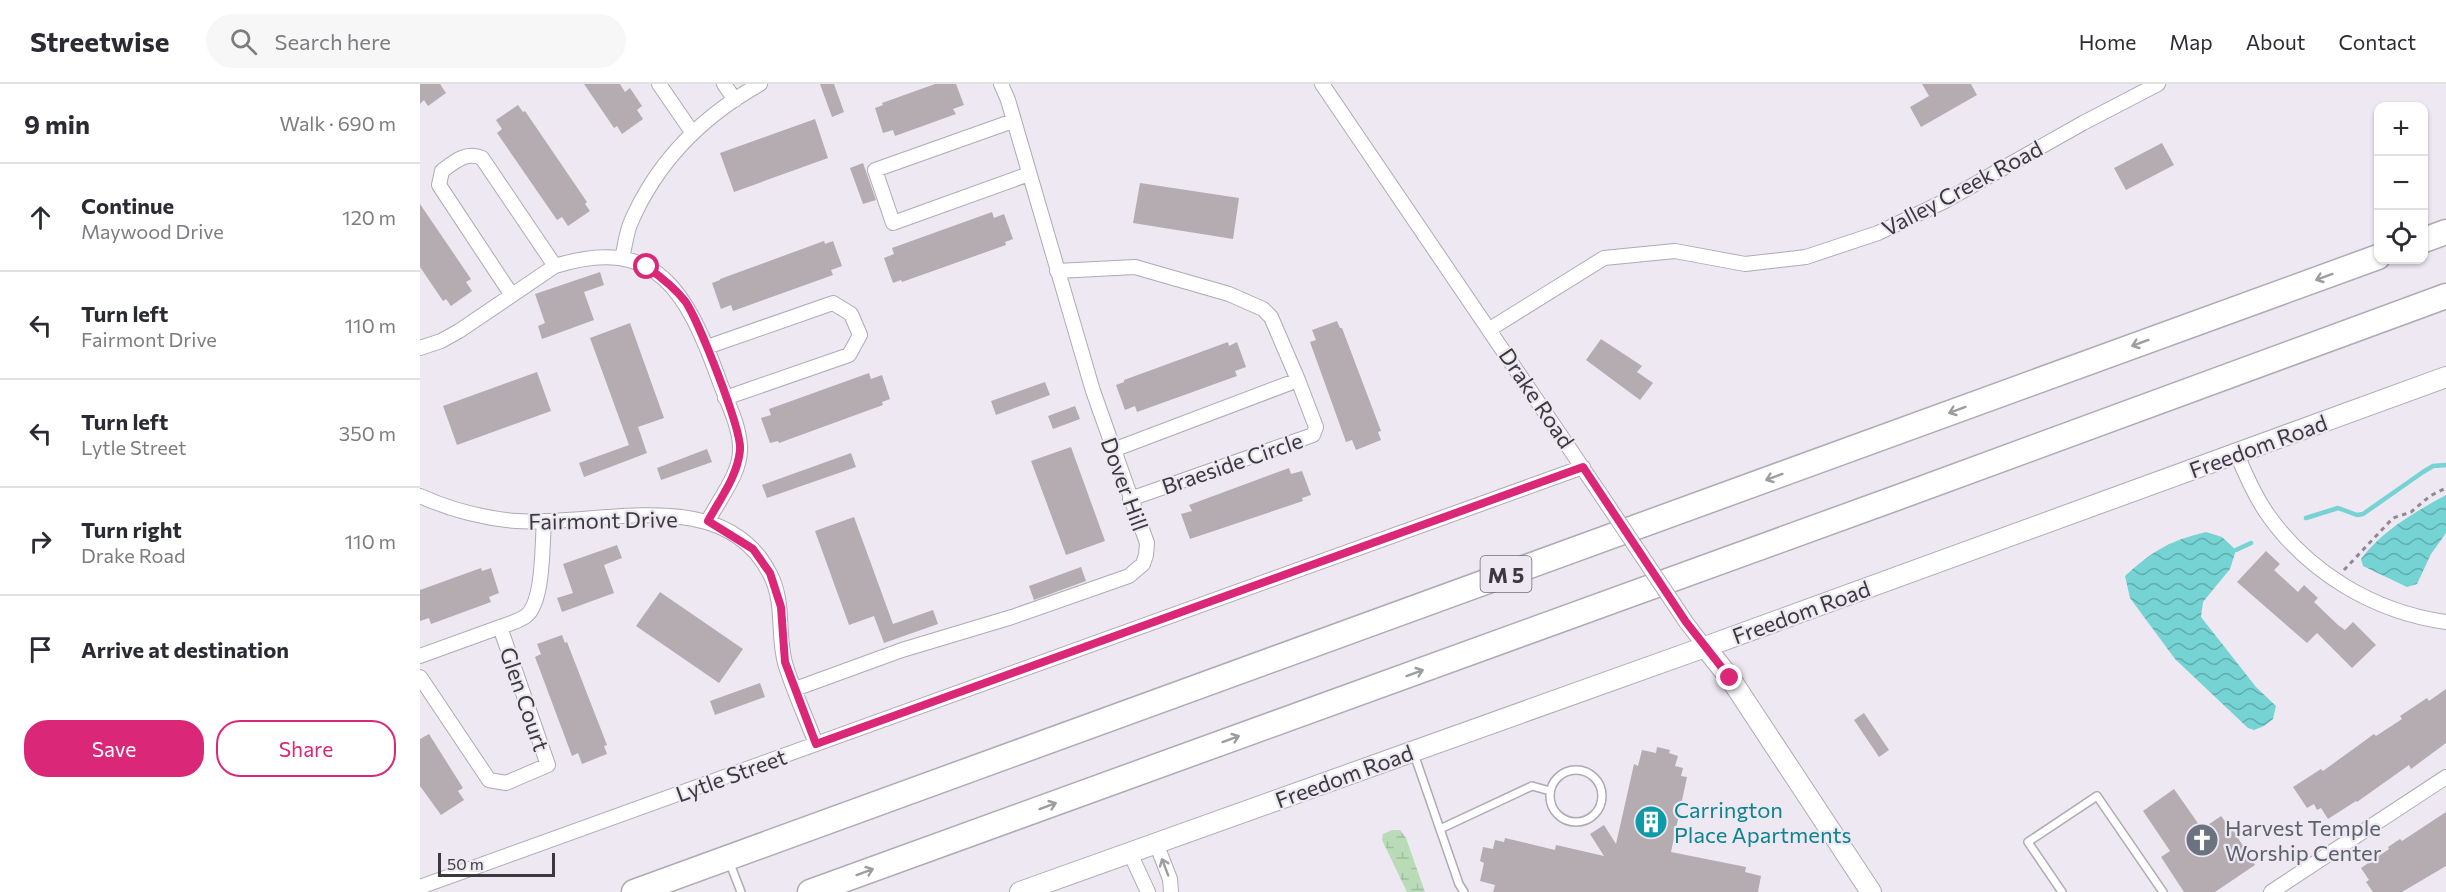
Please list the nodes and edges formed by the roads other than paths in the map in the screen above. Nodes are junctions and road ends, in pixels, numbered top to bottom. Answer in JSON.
{"nodes":[{"id":1,"x":659,"y":84,"type":"edge"},
{"id":2,"x":724,"y":84,"type":"edge"},
{"id":3,"x":760,"y":84,"type":"edge"},
{"id":4,"x":1001,"y":84,"type":"edge"},
{"id":5,"x":1322,"y":84,"type":"edge"},
{"id":6,"x":2158,"y":84,"type":"edge"},
{"id":7,"x":735,"y":100,"type":"junction"},
{"id":8,"x":1013,"y":121,"type":"junction"},
{"id":9,"x":692,"y":132,"type":"junction"},
{"id":10,"x":1029,"y":174,"type":"junction"},
{"id":11,"x":2446,"y":232,"type":"edge"},
{"id":12,"x":2428,"y":239,"type":"edge"},
{"id":13,"x":622,"y":258,"type":"junction"},
{"id":14,"x":2374,"y":258,"type":"edge"},
{"id":15,"x":555,"y":266,"type":"junction"},
{"id":16,"x":1057,"y":271,"type":"junction"},
{"id":17,"x":511,"y":294,"type":"junction"},
{"id":18,"x":2446,"y":297,"type":"edge"},
{"id":19,"x":1490,"y":329,"type":"junction"},
{"id":20,"x":707,"y":347,"type":"junction"},
{"id":21,"x":420,"y":348,"type":"edge"},
{"id":22,"x":2446,"y":377,"type":"edge"},
{"id":23,"x":1298,"y":380,"type":"junction"},
{"id":24,"x":725,"y":398,"type":"junction"},
{"id":25,"x":1113,"y":450,"type":"junction"},
{"id":26,"x":2237,"y":454,"type":"junction"},
{"id":27,"x":1583,"y":467,"type":"junction"},
{"id":28,"x":420,"y":496,"type":"edge"},
{"id":29,"x":1130,"y":499,"type":"junction"},
{"id":30,"x":544,"y":521,"type":"junction"},
{"id":31,"x":708,"y":521,"type":"junction"},
{"id":32,"x":2446,"y":622,"type":"edge"},
{"id":33,"x":501,"y":627,"type":"junction"},
{"id":34,"x":1705,"y":647,"type":"junction"},
{"id":35,"x":420,"y":656,"type":"edge"},
{"id":36,"x":420,"y":677,"type":"edge"},
{"id":37,"x":795,"y":689,"type":"junction"},
{"id":38,"x":816,"y":744,"type":"junction"},
{"id":39,"x":1413,"y":752,"type":"junction"},
{"id":40,"x":2446,"y":777,"type":"edge"},
{"id":41,"x":1550,"y":791,"type":"junction"},
{"id":42,"x":1440,"y":829,"type":"junction"},
{"id":43,"x":1156,"y":843,"type":"junction"},
{"id":44,"x":1131,"y":853,"type":"junction"},
{"id":45,"x":728,"y":858,"type":"junction"},
{"id":46,"x":420,"y":887,"type":"edge"},
{"id":47,"x":634,"y":892,"type":"edge"},
{"id":48,"x":741,"y":892,"type":"edge"},
{"id":49,"x":810,"y":892,"type":"edge"},
{"id":50,"x":1020,"y":892,"type":"edge"},
{"id":51,"x":1148,"y":892,"type":"edge"},
{"id":52,"x":1171,"y":892,"type":"edge"},
{"id":53,"x":1464,"y":892,"type":"edge"},
{"id":54,"x":1871,"y":892,"type":"edge"},
{"id":55,"x":2062,"y":892,"type":"edge"},
{"id":56,"x":2163,"y":892,"type":"edge"},
{"id":57,"x":2271,"y":892,"type":"edge"}],
"edges":[{"from":1,"to":9,"type":"street"},
{"from":2,"to":7,"type":"street"},
{"from":3,"to":7,"type":"street"},
{"from":4,"to":8,"type":"street","name":"Dover Hill"},
{"from":5,"to":19,"type":"street","name":"Drake Road"},
{"from":6,"to":19,"type":"street","name":"Valley Creek Road"},
{"from":7,"to":9,"type":"street"},
{"from":8,"to":10,"type":"street","name":"Dover Hill"},
{"from":8,"to":10,"type":"street"},
{"from":9,"to":13,"type":"street"},
{"from":10,"to":16,"type":"street","name":"Dover Hill"},
{"from":11,"to":12,"type":"highway"},
{"from":13,"to":15,"type":"street"},
{"from":13,"to":20,"type":"street"},
{"from":14,"to":45,"type":"highway","number":"M 5","one_way":true},
{"from":15,"to":17,"type":"street"},
{"from":15,"to":17,"type":"street"},
{"from":16,"to":23,"type":"street","name":"Braeside Circle"},
{"from":16,"to":25,"type":"street","name":"Dover Hill"},
{"from":17,"to":21,"type":"street"},
{"from":49,"to":18,"type":"highway","one_way":true},
{"from":19,"to":27,"type":"street","name":"Drake Road"},
{"from":20,"to":24,"type":"street"},
{"from":20,"to":24,"type":"street"},
{"from":22,"to":26,"type":"street","name":"Freedom Road"},
{"from":23,"to":25,"type":"street"},
{"from":23,"to":29,"type":"street","name":"Braeside Circle"},
{"from":24,"to":31,"type":"street"},
{"from":25,"to":29,"type":"street","name":"Dover Hill"},
{"from":26,"to":32,"type":"street"},
{"from":26,"to":34,"type":"street","name":"Freedom Road"},
{"from":27,"to":34,"type":"street","name":"Drake Road","bridge":true},
{"from":27,"to":38,"type":"street","name":"Lytle Street"},
{"from":28,"to":30,"type":"street","name":"Fairmont Drive"},
{"from":29,"to":37,"type":"street","name":"Dover Hill"},
{"from":30,"to":31,"type":"street","name":"Fairmont Drive"},
{"from":30,"to":33,"type":"street","name":"Glen Court"},
{"from":31,"to":37,"type":"street","name":"Fairmont Drive"},
{"from":33,"to":35,"type":"street","name":"Glen Court"},
{"from":33,"to":36,"type":"street","name":"Glen Court"},
{"from":34,"to":39,"type":"street","name":"Freedom Road"},
{"from":34,"to":54,"type":"street","name":"Drake Road"},
{"from":37,"to":38,"type":"street","name":"Fairmont Drive"},
{"from":38,"to":46,"type":"street","name":"Lytle Street"},
{"from":39,"to":42,"type":"lane"},
{"from":39,"to":43,"type":"street","name":"Freedom Road"},
{"from":40,"to":57,"type":"street"},
{"from":41,"to":41,"type":"lane"},
{"from":41,"to":42,"type":"lane"},
{"from":42,"to":53,"type":"lane"},
{"from":43,"to":44,"type":"street","name":"Freedom Road"},
{"from":52,"to":43,"type":"street","one_way":true},
{"from":44,"to":50,"type":"street","name":"Freedom Road"},
{"from":44,"to":51,"type":"street"},
{"from":45,"to":47,"type":"highway","number":"M 5"},
{"from":45,"to":48,"type":"lane"},
{"from":55,"to":56,"type":"lane"}]}
